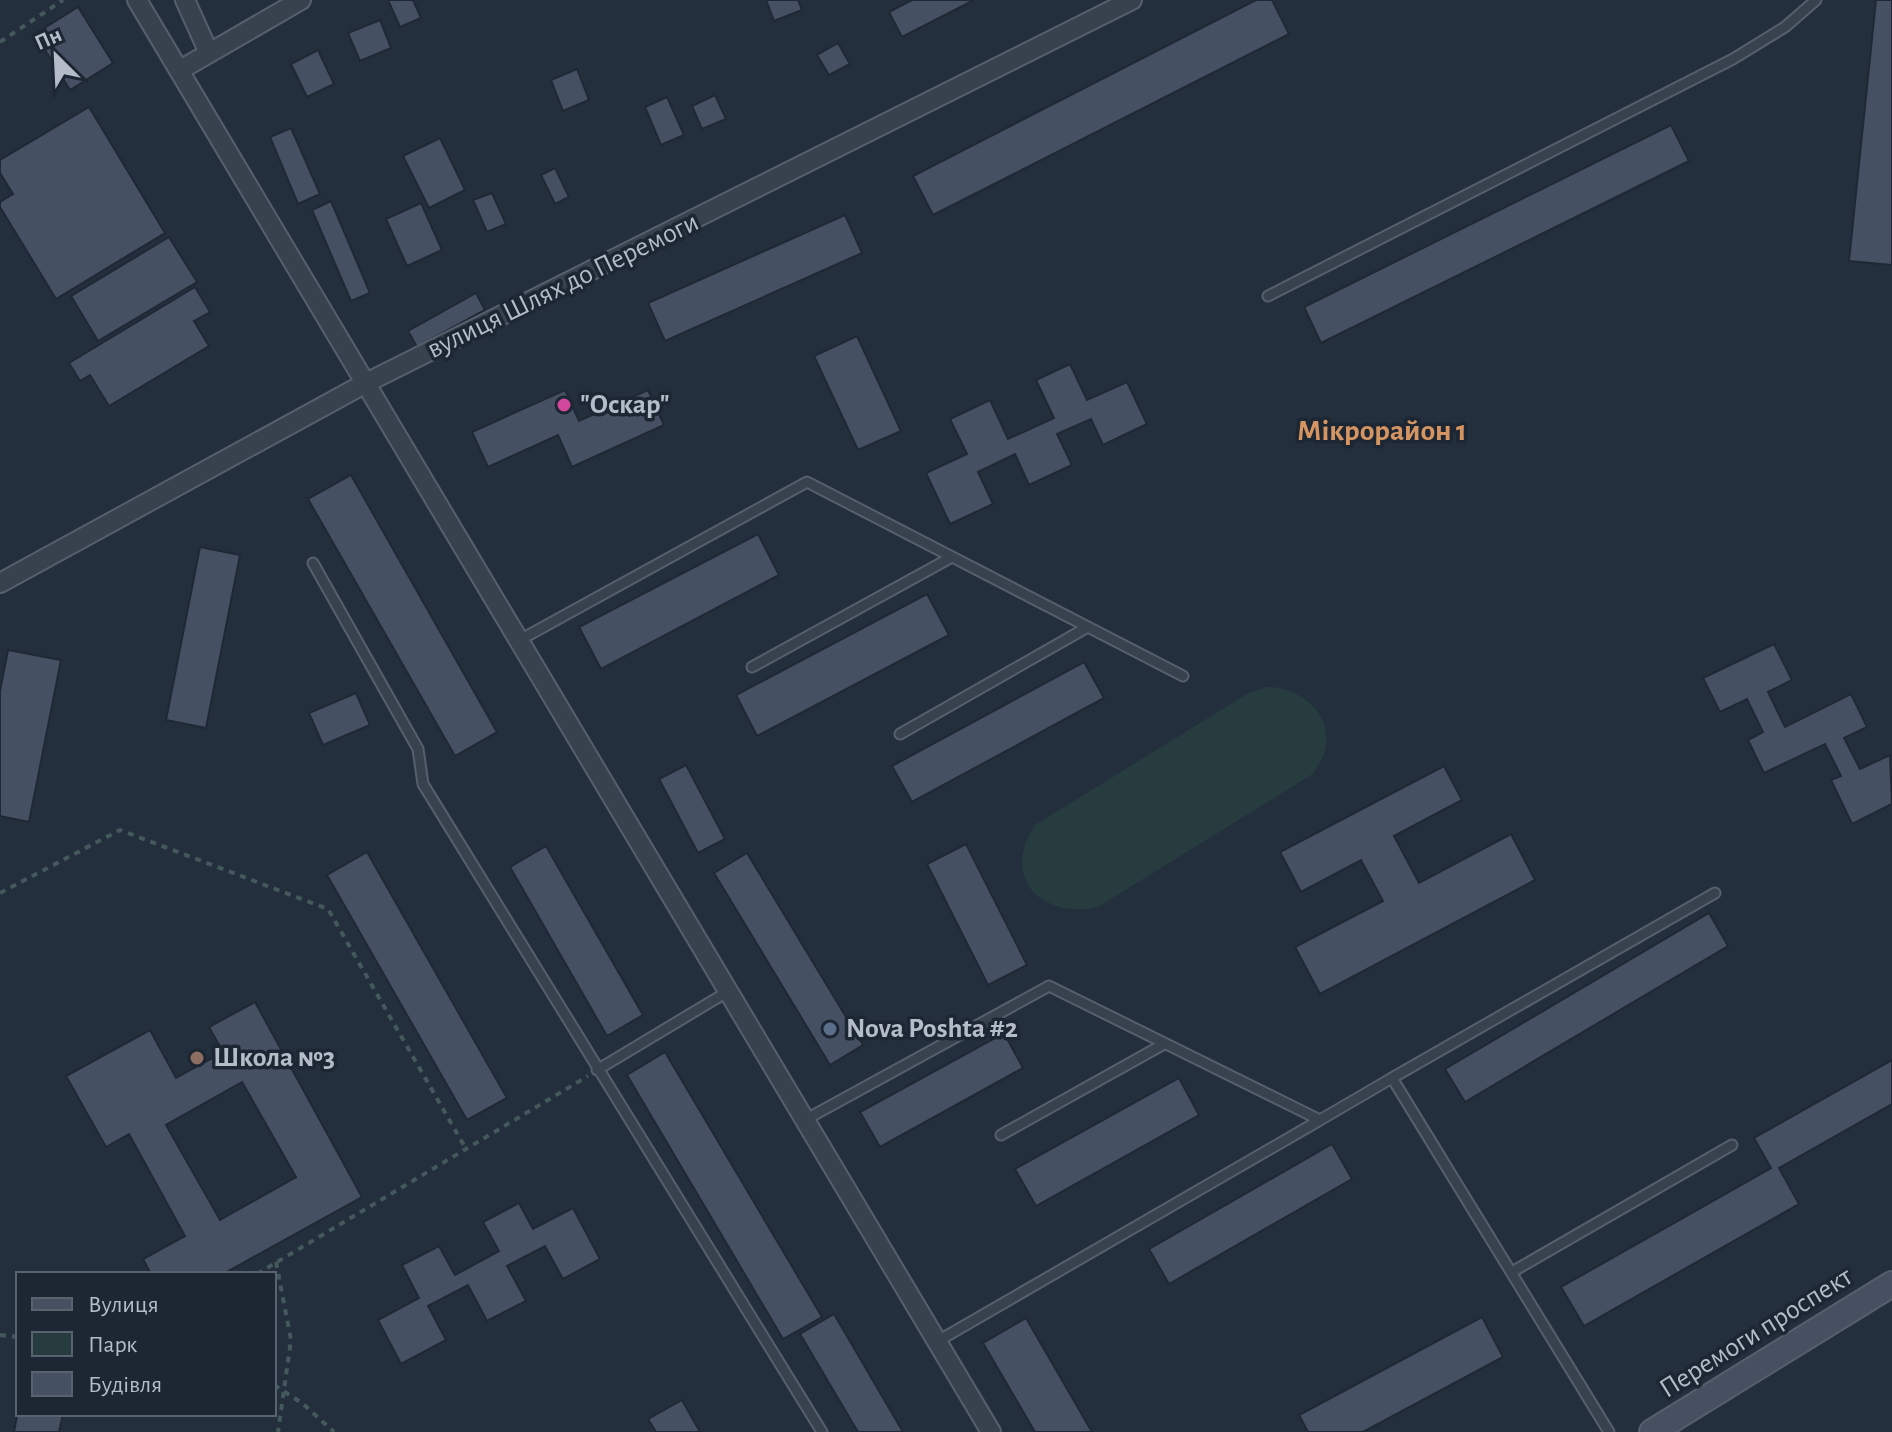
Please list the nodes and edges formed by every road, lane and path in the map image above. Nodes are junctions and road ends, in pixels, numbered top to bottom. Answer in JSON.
{"nodes":[{"id":1,"x":63,"y":0,"type":"edge"},
{"id":2,"x":137,"y":0,"type":"edge"},
{"id":3,"x":185,"y":0,"type":"edge"},
{"id":4,"x":301,"y":0,"type":"edge"},
{"id":5,"x":1132,"y":0,"type":"edge"},
{"id":6,"x":1816,"y":0,"type":"edge"},
{"id":7,"x":0,"y":42,"type":"edge"},
{"id":8,"x":209,"y":53,"type":"junction"},
{"id":9,"x":180,"y":70,"type":"junction"},
{"id":10,"x":1268,"y":296,"type":"dead end"},
{"id":11,"x":364,"y":384,"type":"junction"},
{"id":12,"x":952,"y":557,"type":"junction"},
{"id":13,"x":313,"y":563,"type":"dead end"},
{"id":14,"x":0,"y":583,"type":"edge"},
{"id":15,"x":1086,"y":628,"type":"junction"},
{"id":16,"x":518,"y":641,"type":"junction"},
{"id":17,"x":752,"y":667,"type":"dead end"},
{"id":18,"x":1183,"y":676,"type":"dead end"},
{"id":19,"x":900,"y":734,"type":"dead end"},
{"id":20,"x":0,"y":893,"type":"edge"},
{"id":21,"x":1715,"y":893,"type":"dead end"},
{"id":22,"x":727,"y":992,"type":"junction"},
{"id":23,"x":1164,"y":1044,"type":"junction"},
{"id":24,"x":597,"y":1070,"type":"junction"},
{"id":25,"x":1392,"y":1078,"type":"junction"},
{"id":26,"x":1320,"y":1120,"type":"junction"},
{"id":27,"x":803,"y":1121,"type":"junction"},
{"id":28,"x":1001,"y":1135,"type":"dead end"},
{"id":29,"x":1732,"y":1145,"type":"dead end"},
{"id":30,"x":466,"y":1149,"type":"junction"},
{"id":31,"x":276,"y":1262,"type":"junction"},
{"id":32,"x":260,"y":1272,"type":"edge"},
{"id":33,"x":1512,"y":1272,"type":"junction"},
{"id":34,"x":1892,"y":1284,"type":"edge"},
{"id":35,"x":938,"y":1341,"type":"junction"},
{"id":36,"x":276,"y":1386,"type":"edge"},
{"id":37,"x":284,"y":1391,"type":"junction"},
{"id":38,"x":278,"y":1432,"type":"edge"},
{"id":39,"x":334,"y":1432,"type":"edge"},
{"id":40,"x":822,"y":1432,"type":"edge"},
{"id":41,"x":991,"y":1432,"type":"edge"},
{"id":42,"x":1609,"y":1432,"type":"edge"},
{"id":43,"x":1652,"y":1432,"type":"edge"}],
"edges":[{"from":1,"to":7,"type":"path"},
{"from":2,"to":9,"type":"street"},
{"from":3,"to":8,"type":"street"},
{"from":4,"to":8,"type":"street"},
{"from":5,"to":11,"type":"street","name":"вулиця Шлях до Перемоги"},
{"from":6,"to":10,"type":"lane"},
{"from":8,"to":9,"type":"street"},
{"from":9,"to":11,"type":"street"},
{"from":11,"to":14,"type":"street","name":"вулиця Шлях до Перемоги"},
{"from":11,"to":16,"type":"street"},
{"from":12,"to":15,"type":"lane"},
{"from":12,"to":16,"type":"lane"},
{"from":12,"to":17,"type":"lane"},
{"from":13,"to":24,"type":"lane"},
{"from":15,"to":18,"type":"lane"},
{"from":15,"to":19,"type":"lane"},
{"from":16,"to":22,"type":"street"},
{"from":20,"to":30,"type":"path"},
{"from":21,"to":25,"type":"lane"},
{"from":22,"to":24,"type":"lane"},
{"from":22,"to":27,"type":"street"},
{"from":23,"to":26,"type":"lane"},
{"from":23,"to":27,"type":"lane"},
{"from":23,"to":28,"type":"lane"},
{"from":24,"to":30,"type":"path"},
{"from":24,"to":40,"type":"lane"},
{"from":25,"to":26,"type":"lane"},
{"from":25,"to":33,"type":"lane"},
{"from":26,"to":35,"type":"lane"},
{"from":27,"to":35,"type":"street"},
{"from":29,"to":33,"type":"lane"},
{"from":30,"to":31,"type":"path"},
{"from":31,"to":32,"type":"path"},
{"from":31,"to":37,"type":"path"},
{"from":33,"to":42,"type":"lane"},
{"from":34,"to":43,"type":"street","name":"Перемоги проспект"},
{"from":35,"to":41,"type":"street"},
{"from":36,"to":37,"type":"path"},
{"from":37,"to":38,"type":"path"},
{"from":37,"to":39,"type":"path"}]}
